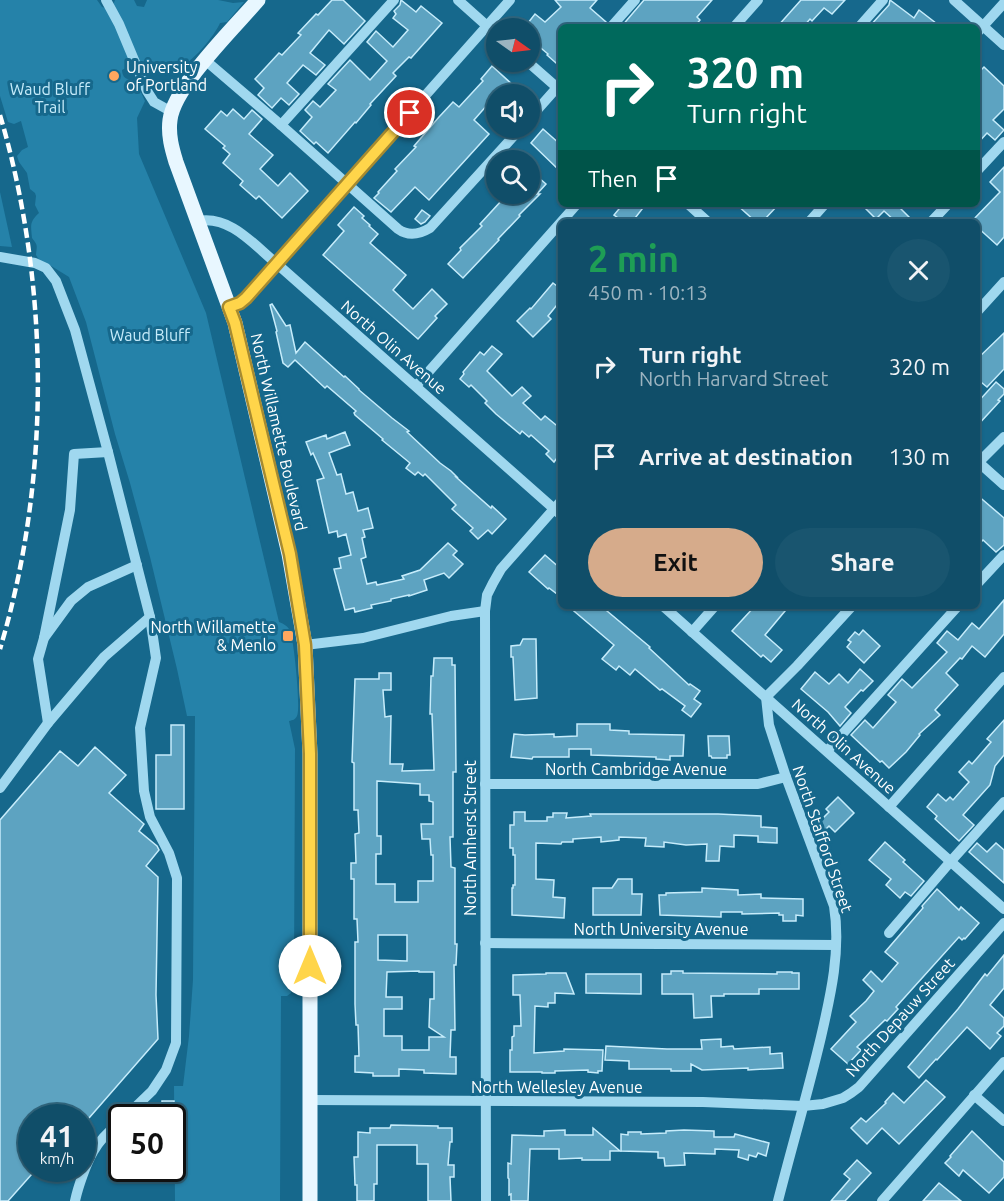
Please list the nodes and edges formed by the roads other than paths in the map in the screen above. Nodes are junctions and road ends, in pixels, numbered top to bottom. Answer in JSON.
{"nodes":[{"id":1,"x":106,"y":0,"type":"edge"},
{"id":2,"x":258,"y":0,"type":"edge"},
{"id":3,"x":394,"y":0,"type":"edge"},
{"id":4,"x":458,"y":0,"type":"edge"},
{"id":5,"x":510,"y":0,"type":"edge"},
{"id":6,"x":635,"y":0,"type":"edge"},
{"id":7,"x":758,"y":0,"type":"edge"},
{"id":8,"x":883,"y":0,"type":"edge"},
{"id":9,"x":954,"y":0,"type":"edge"},
{"id":10,"x":1004,"y":3,"type":"edge"},
{"id":11,"x":495,"y":18,"type":"edge"},
{"id":12,"x":486,"y":24,"type":"edge"},
{"id":13,"x":613,"y":24,"type":"edge"},
{"id":14,"x":737,"y":24,"type":"edge"},
{"id":15,"x":862,"y":24,"type":"edge"},
{"id":16,"x":975,"y":24,"type":"edge"},
{"id":17,"x":486,"y":28,"type":"edge"},
{"id":18,"x":980,"y":30,"type":"edge"},
{"id":19,"x":1004,"y":45,"type":"edge"},
{"id":20,"x":206,"y":60,"type":"junction"},
{"id":21,"x":540,"y":71,"type":"edge"},
{"id":22,"x":558,"y":85,"type":"edge"},
{"id":23,"x":558,"y":89,"type":"edge"},
{"id":24,"x":540,"y":108,"type":"edge"},
{"id":25,"x":172,"y":112,"type":"junction"},
{"id":26,"x":282,"y":125,"type":"junction"},
{"id":27,"x":512,"y":138,"type":"edge"},
{"id":28,"x":1004,"y":142,"type":"edge"},
{"id":29,"x":980,"y":168,"type":"edge"},
{"id":30,"x":347,"y":183,"type":"junction"},
{"id":31,"x":574,"y":207,"type":"edge"},
{"id":32,"x":696,"y":207,"type":"edge"},
{"id":33,"x":822,"y":207,"type":"edge"},
{"id":34,"x":945,"y":207,"type":"edge"},
{"id":35,"x":564,"y":219,"type":"edge"},
{"id":36,"x":706,"y":219,"type":"edge"},
{"id":37,"x":812,"y":219,"type":"edge"},
{"id":38,"x":934,"y":219,"type":"edge"},
{"id":39,"x":198,"y":221,"type":"junction"},
{"id":40,"x":558,"y":225,"type":"edge"},
{"id":41,"x":0,"y":257,"type":"edge"},
{"id":42,"x":276,"y":263,"type":"junction"},
{"id":43,"x":1004,"y":282,"type":"edge"},
{"id":44,"x":229,"y":307,"type":"junction"},
{"id":45,"x":980,"y":309,"type":"edge"},
{"id":46,"x":416,"y":386,"type":"junction"},
{"id":47,"x":1004,"y":437,"type":"edge"},
{"id":48,"x":108,"y":452,"type":"junction"},
{"id":49,"x":980,"y":460,"type":"edge"},
{"id":50,"x":980,"y":465,"type":"edge"},
{"id":51,"x":1004,"y":485,"type":"edge"},
{"id":52,"x":558,"y":507,"type":"edge"},
{"id":53,"x":558,"y":509,"type":"edge"},
{"id":54,"x":1004,"y":555,"type":"edge"},
{"id":55,"x":137,"y":565,"type":"junction"},
{"id":56,"x":980,"y":581,"type":"edge"},
{"id":57,"x":666,"y":609,"type":"edge"},
{"id":58,"x":712,"y":609,"type":"edge"},
{"id":59,"x":849,"y":609,"type":"edge"},
{"id":60,"x":955,"y":609,"type":"edge"},
{"id":61,"x":485,"y":611,"type":"junction"},
{"id":62,"x":150,"y":617,"type":"junction"},
{"id":63,"x":692,"y":632,"type":"junction"},
{"id":64,"x":44,"y":638,"type":"junction"},
{"id":65,"x":305,"y":645,"type":"junction"},
{"id":66,"x":1004,"y":677,"type":"edge"},
{"id":67,"x":766,"y":697,"type":"junction"},
{"id":68,"x":48,"y":723,"type":"junction"},
{"id":69,"x":827,"y":752,"type":"junction"},
{"id":70,"x":786,"y":777,"type":"junction"},
{"id":71,"x":485,"y":784,"type":"junction"},
{"id":72,"x":0,"y":788,"type":"edge"},
{"id":73,"x":1004,"y":802,"type":"edge"},
{"id":74,"x":889,"y":807,"type":"junction"},
{"id":75,"x":951,"y":861,"type":"junction"},
{"id":76,"x":1004,"y":909,"type":"edge"},
{"id":77,"x":1004,"y":923,"type":"edge"},
{"id":78,"x":889,"y":933,"type":"dead end"},
{"id":79,"x":485,"y":943,"type":"junction"},
{"id":80,"x":836,"y":945,"type":"junction"},
{"id":81,"x":1004,"y":1062,"type":"edge"},
{"id":82,"x":974,"y":1095,"type":"junction"},
{"id":83,"x":310,"y":1100,"type":"junction"},
{"id":84,"x":486,"y":1102,"type":"junction"},
{"id":85,"x":139,"y":1104,"type":"edge"},
{"id":86,"x":803,"y":1106,"type":"junction"},
{"id":87,"x":1004,"y":1121,"type":"edge"},
{"id":88,"x":108,"y":1132,"type":"edge"},
{"id":89,"x":75,"y":1201,"type":"edge"},
{"id":90,"x":310,"y":1201,"type":"edge"},
{"id":91,"x":486,"y":1201,"type":"edge"},
{"id":92,"x":778,"y":1201,"type":"edge"},
{"id":93,"x":882,"y":1201,"type":"edge"}],
"edges":[{"from":1,"to":25,"type":"street"},
{"from":2,"to":20,"type":"main road","name":"North Willamette Boulevard"},
{"from":3,"to":26,"type":"street"},
{"from":4,"to":12,"type":"street"},
{"from":5,"to":11,"type":"street"},
{"from":6,"to":13,"type":"street"},
{"from":7,"to":14,"type":"street"},
{"from":8,"to":15,"type":"street"},
{"from":9,"to":16,"type":"street"},
{"from":10,"to":18,"type":"street"},
{"from":17,"to":30,"type":"street"},
{"from":18,"to":19,"type":"street"},
{"from":20,"to":25,"type":"main road","name":"North Willamette Boulevard"},
{"from":20,"to":26,"type":"street"},
{"from":21,"to":22,"type":"street"},
{"from":23,"to":24,"type":"street"},
{"from":25,"to":39,"type":"main road","name":"North Willamette Boulevard"},
{"from":26,"to":30,"type":"street"},
{"from":27,"to":30,"type":"street"},
{"from":28,"to":29,"type":"street"},
{"from":30,"to":42,"type":"street"},
{"from":31,"to":35,"type":"street"},
{"from":32,"to":36,"type":"street"},
{"from":33,"to":37,"type":"street"},
{"from":34,"to":38,"type":"street"},
{"from":39,"to":42,"type":"street","name":"North Olin Avenue"},
{"from":39,"to":44,"type":"main road","name":"North Willamette Boulevard"},
{"from":40,"to":46,"type":"street"},
{"from":41,"to":48,"type":"street"},
{"from":42,"to":44,"type":"street"},
{"from":42,"to":46,"type":"street","name":"North Olin Avenue"},
{"from":43,"to":45,"type":"street"},
{"from":44,"to":65,"type":"main road","name":"North Willamette Boulevard"},
{"from":46,"to":52,"type":"street","name":"North Olin Avenue"},
{"from":47,"to":49,"type":"street"},
{"from":48,"to":55,"type":"street"},
{"from":48,"to":64,"type":"street"},
{"from":50,"to":51,"type":"street"},
{"from":53,"to":61,"type":"street","name":"North Amherst Street"},
{"from":54,"to":56,"type":"street"},
{"from":55,"to":62,"type":"street"},
{"from":55,"to":64,"type":"street"},
{"from":57,"to":63,"type":"street","name":"North Olin Avenue"},
{"from":58,"to":63,"type":"street"},
{"from":59,"to":67,"type":"street"},
{"from":60,"to":69,"type":"street"},
{"from":61,"to":65,"type":"street"},
{"from":61,"to":71,"type":"street","name":"North Amherst Street"},
{"from":62,"to":68,"type":"street"},
{"from":62,"to":85,"type":"street"},
{"from":63,"to":67,"type":"street","name":"North Olin Avenue"},
{"from":64,"to":68,"type":"street"},
{"from":65,"to":83,"type":"main road","name":"North Willamette Boulevard"},
{"from":66,"to":74,"type":"street"},
{"from":67,"to":69,"type":"street","name":"North Olin Avenue"},
{"from":67,"to":70,"type":"street","name":"North Stafford Street"},
{"from":68,"to":72,"type":"street"},
{"from":69,"to":74,"type":"street","name":"North Olin Avenue"},
{"from":70,"to":71,"type":"street","name":"North Cambridge Avenue"},
{"from":70,"to":80,"type":"street","name":"North Stafford Street"},
{"from":71,"to":79,"type":"street","name":"North Amherst Street"},
{"from":73,"to":75,"type":"street"},
{"from":74,"to":75,"type":"street","name":"North Olin Avenue"},
{"from":75,"to":76,"type":"street","name":"North Olin Avenue"},
{"from":75,"to":78,"type":"street"},
{"from":77,"to":86,"type":"street","name":"North Depauw Street"},
{"from":79,"to":80,"type":"street","name":"North University Avenue"},
{"from":79,"to":84,"type":"street","name":"North Amherst Street"},
{"from":80,"to":86,"type":"street","name":"North Stafford Street"},
{"from":81,"to":82,"type":"street"},
{"from":82,"to":87,"type":"street"},
{"from":82,"to":93,"type":"street"},
{"from":83,"to":84,"type":"street","name":"North Wellesley Avenue"},
{"from":83,"to":90,"type":"main road","name":"North Willamette Boulevard"},
{"from":84,"to":86,"type":"street","name":"North Wellesley Avenue"},
{"from":84,"to":91,"type":"street","name":"North Amherst Street"},
{"from":86,"to":92,"type":"street","name":"North Stafford Street"},
{"from":88,"to":89,"type":"street"}]}
